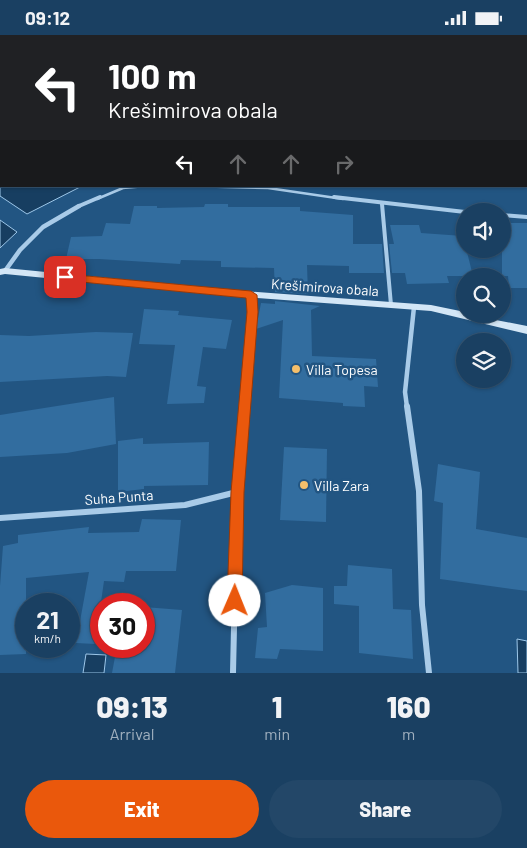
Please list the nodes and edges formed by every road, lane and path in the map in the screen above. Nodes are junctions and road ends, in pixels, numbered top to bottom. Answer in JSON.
{"nodes":[{"id":1,"x":134,"y":187,"type":"edge"},
{"id":2,"x":228,"y":187,"type":"edge"},
{"id":3,"x":382,"y":204,"type":"junction"},
{"id":4,"x":80,"y":206,"type":"joint"},
{"id":5,"x":456,"y":211,"type":"edge"},
{"id":6,"x":511,"y":216,"type":"edge"},
{"id":7,"x":527,"y":217,"type":"edge"},
{"id":8,"x":2,"y":271,"type":"edge"},
{"id":9,"x":251,"y":295,"type":"junction"},
{"id":10,"x":391,"y":305,"type":"junction"},
{"id":11,"x":414,"y":307,"type":"junction"},
{"id":12,"x":527,"y":330,"type":"edge"},
{"id":13,"x":237,"y":492,"type":"junction"},
{"id":14,"x":0,"y":518,"type":"edge"},
{"id":15,"x":233,"y":673,"type":"edge"},
{"id":16,"x":429,"y":673,"type":"edge"}],
"edges":[{"from":1,"to":4,"type":"lane"},
{"from":2,"to":3,"type":"lane"},
{"from":3,"to":5,"type":"lane"},
{"from":3,"to":10,"type":"lane"},
{"from":4,"to":8,"type":"street"},
{"from":6,"to":7,"type":"lane"},
{"from":8,"to":9,"type":"street","name":"Krešimirova obala"},
{"from":9,"to":10,"type":"street","name":"Krešimirova obala"},
{"from":9,"to":13,"type":"street"},
{"from":10,"to":11,"type":"street","name":"Krešimirova obala"},
{"from":11,"to":12,"type":"street","name":"Krešimirova obala"},
{"from":11,"to":16,"type":"street"},
{"from":13,"to":14,"type":"street","name":"Suha Punta"},
{"from":13,"to":15,"type":"street"}]}
